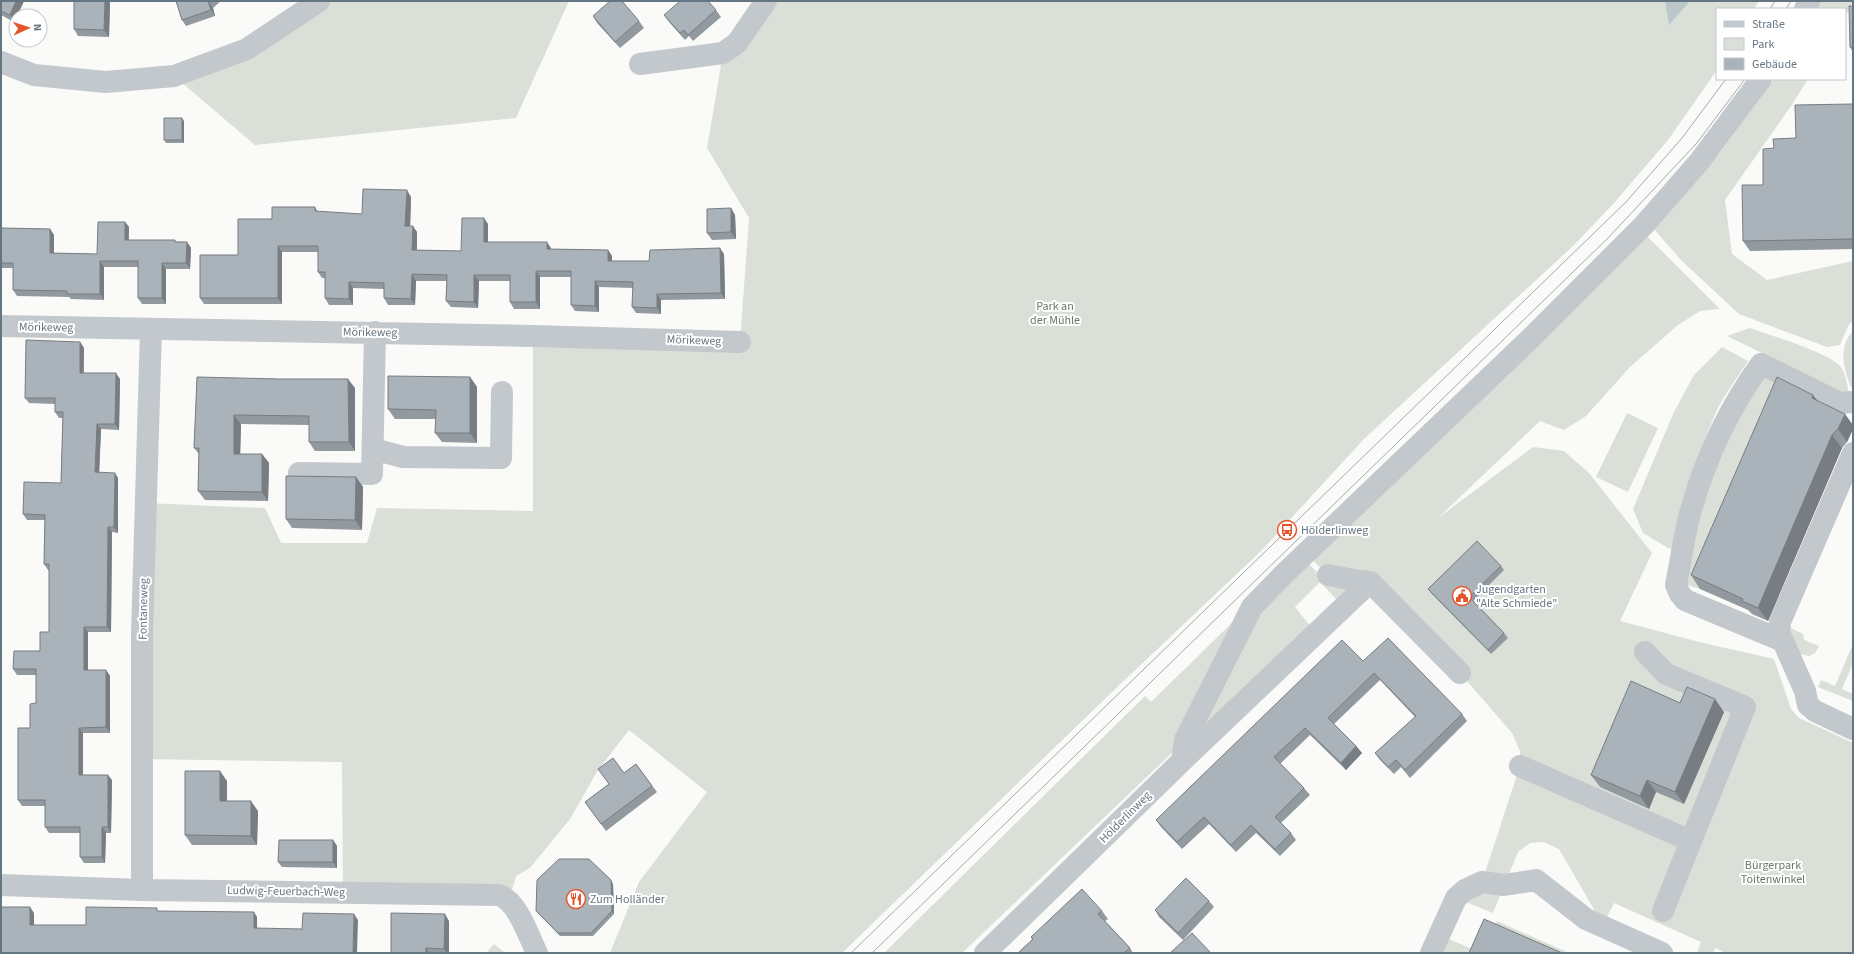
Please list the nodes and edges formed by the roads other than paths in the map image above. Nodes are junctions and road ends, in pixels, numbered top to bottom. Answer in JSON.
{"nodes":[{"id":1,"x":319,"y":1,"type":"edge"},
{"id":2,"x":766,"y":1,"type":"edge"},
{"id":3,"x":1,"y":62,"type":"edge"},
{"id":4,"x":640,"y":64,"type":"dead end"},
{"id":5,"x":1760,"y":80,"type":"edge"},
{"id":6,"x":1,"y":326,"type":"edge"},
{"id":7,"x":151,"y":329,"type":"junction"},
{"id":8,"x":375,"y":332,"type":"junction"},
{"id":9,"x":740,"y":342,"type":"dead end"},
{"id":10,"x":502,"y":392,"type":"dead end"},
{"id":11,"x":1853,"y":402,"type":"edge"},
{"id":12,"x":372,"y":449,"type":"junction"},
{"id":13,"x":1853,"y":453,"type":"edge"},
{"id":14,"x":299,"y":473,"type":"dead end"},
{"id":15,"x":1328,"y":575,"type":"dead end"},
{"id":16,"x":1370,"y":582,"type":"junction"},
{"id":17,"x":1783,"y":641,"type":"junction"},
{"id":18,"x":1645,"y":652,"type":"dead end"},
{"id":19,"x":1460,"y":673,"type":"dead end"},
{"id":20,"x":1853,"y":729,"type":"edge"},
{"id":21,"x":1182,"y":761,"type":"junction"},
{"id":22,"x":1520,"y":766,"type":"dead end"},
{"id":23,"x":1691,"y":841,"type":"junction"},
{"id":24,"x":1,"y":885,"type":"edge"},
{"id":25,"x":142,"y":890,"type":"junction"},
{"id":26,"x":1663,"y":910,"type":"dead end"},
{"id":27,"x":537,"y":953,"type":"edge"},
{"id":28,"x":985,"y":953,"type":"edge"},
{"id":29,"x":1431,"y":953,"type":"edge"},
{"id":30,"x":1662,"y":953,"type":"edge"}],
"edges":[{"from":1,"to":3,"type":"street"},
{"from":2,"to":4,"type":"street"},
{"from":5,"to":21,"type":"street"},
{"from":6,"to":7,"type":"street","name":"Mörikeweg"},
{"from":7,"to":8,"type":"street","name":"Mörikeweg"},
{"from":7,"to":25,"type":"street","name":"Fontaneweg"},
{"from":8,"to":9,"type":"street","name":"Mörikeweg"},
{"from":8,"to":12,"type":"street"},
{"from":10,"to":12,"type":"street"},
{"from":11,"to":17,"type":"street"},
{"from":12,"to":14,"type":"street"},
{"from":13,"to":17,"type":"street"},
{"from":15,"to":16,"type":"street"},
{"from":16,"to":19,"type":"street"},
{"from":16,"to":21,"type":"street","name":"Hölderlinweg"},
{"from":17,"to":20,"type":"street"},
{"from":18,"to":23,"type":"street"},
{"from":21,"to":28,"type":"street","name":"Hölderlinweg"},
{"from":22,"to":23,"type":"street"},
{"from":23,"to":26,"type":"street"},
{"from":24,"to":25,"type":"street","name":"Ludwig-Feuerbach-Weg"},
{"from":25,"to":27,"type":"street","name":"Ludwig-Feuerbach-Weg"},
{"from":29,"to":30,"type":"street"}]}
